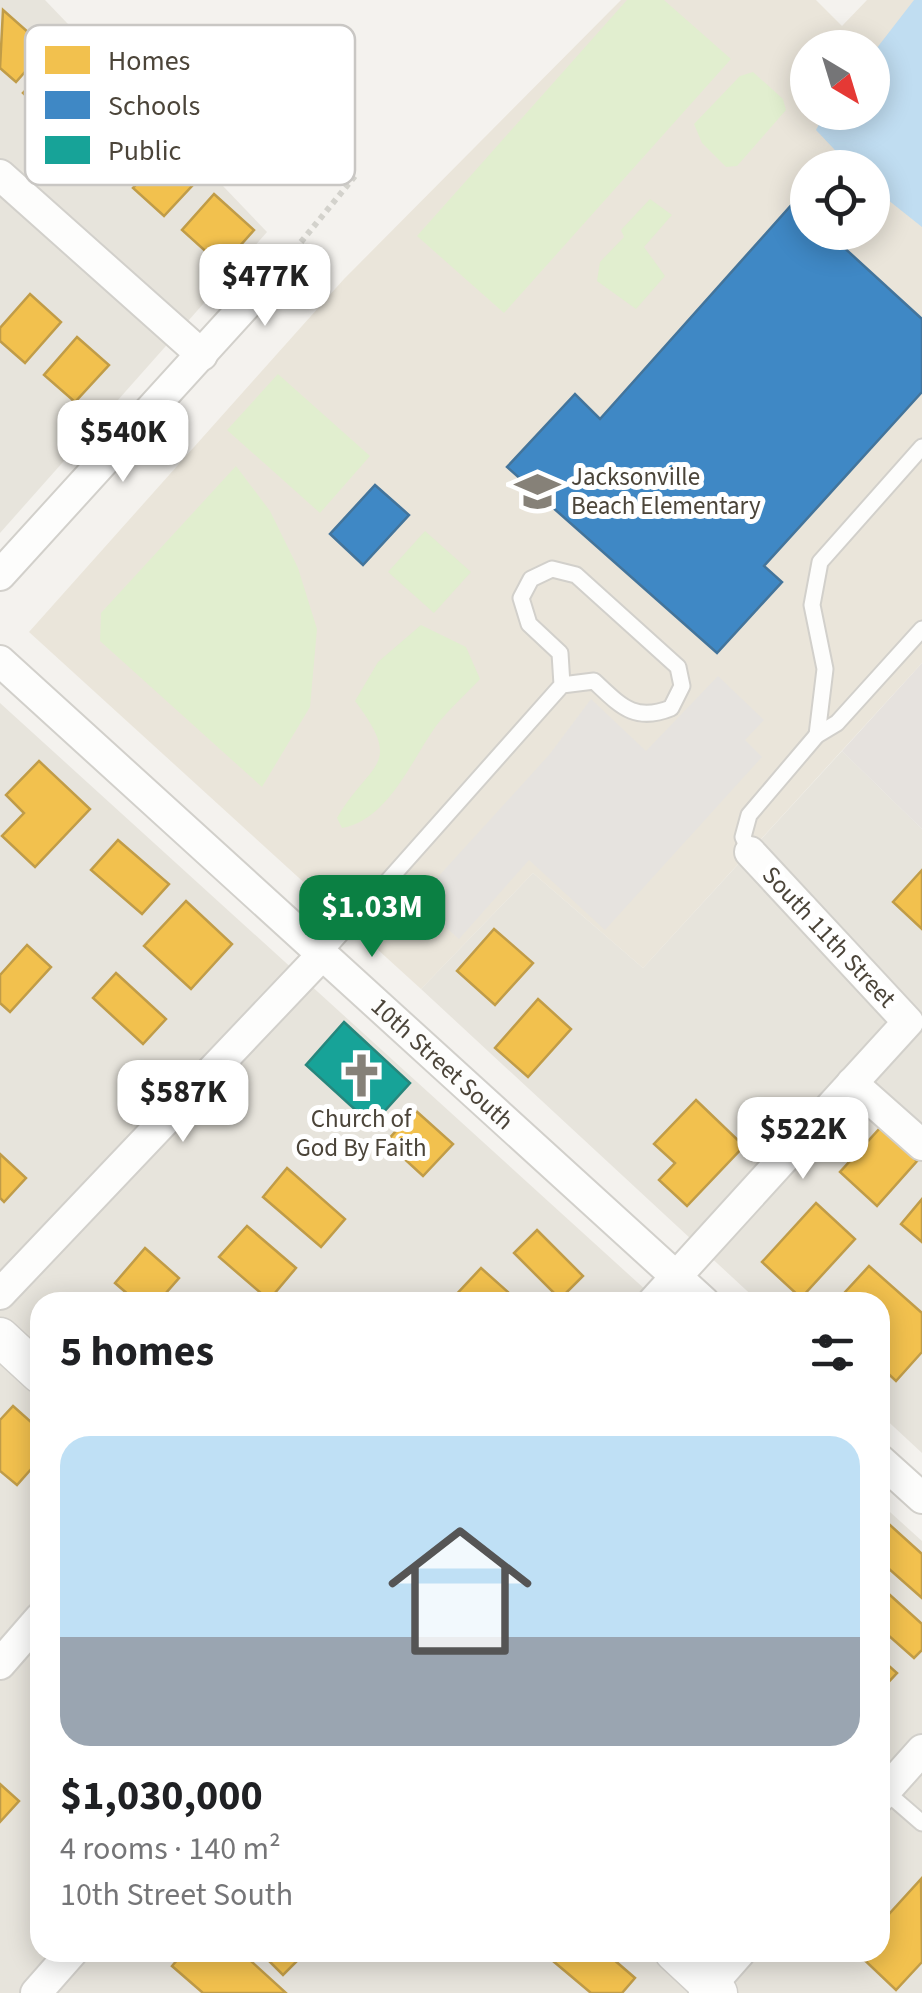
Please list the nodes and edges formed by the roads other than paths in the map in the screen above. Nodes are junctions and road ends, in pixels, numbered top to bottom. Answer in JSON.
{"nodes":[{"id":1,"x":0,"y":175,"type":"edge"},
{"id":2,"x":284,"y":263,"type":"road end"},
{"id":3,"x":202,"y":356,"type":"junction"},
{"id":4,"x":922,"y":447,"type":"edge"},
{"id":5,"x":0,"y":575,"type":"edge"},
{"id":6,"x":922,"y":629,"type":"edge"},
{"id":7,"x":0,"y":661,"type":"edge"},
{"id":8,"x":562,"y":685,"type":"junction"},
{"id":9,"x":818,"y":734,"type":"junction"},
{"id":10,"x":750,"y":852,"type":"joint"},
{"id":11,"x":322,"y":955,"type":"junction"},
{"id":12,"x":852,"y":1083,"type":"junction"},
{"id":13,"x":922,"y":1144,"type":"edge"},
{"id":14,"x":676,"y":1277,"type":"junction"},
{"id":15,"x":663,"y":1292,"type":"edge"},
{"id":16,"x":693,"y":1292,"type":"edge"},
{"id":17,"x":0,"y":1294,"type":"edge"},
{"id":18,"x":0,"y":1337,"type":"edge"},
{"id":19,"x":30,"y":1365,"type":"edge"},
{"id":20,"x":890,"y":1469,"type":"edge"},
{"id":21,"x":922,"y":1498,"type":"edge"},
{"id":22,"x":30,"y":1630,"type":"edge"},
{"id":23,"x":0,"y":1664,"type":"edge"},
{"id":24,"x":922,"y":1750,"type":"edge"},
{"id":25,"x":890,"y":1786,"type":"edge"},
{"id":26,"x":890,"y":1799,"type":"edge"},
{"id":27,"x":922,"y":1823,"type":"edge"},
{"id":28,"x":63,"y":1962,"type":"edge"},
{"id":29,"x":683,"y":1962,"type":"edge"},
{"id":30,"x":733,"y":1962,"type":"edge"},
{"id":31,"x":711,"y":1991,"type":"edge"},
{"id":32,"x":36,"y":1993,"type":"edge"}],
"edges":[{"from":1,"to":3,"type":"street"},
{"from":2,"to":3,"type":"street"},
{"from":3,"to":5,"type":"street"},
{"from":4,"to":9,"type":"lane"},
{"from":6,"to":9,"type":"lane"},
{"from":7,"to":11,"type":"street","name":"10th Street South"},
{"from":8,"to":8,"type":"lane"},
{"from":8,"to":11,"type":"lane"},
{"from":9,"to":10,"type":"lane"},
{"from":10,"to":12,"type":"street","name":"South 11th Street"},
{"from":11,"to":14,"type":"street","name":"10th Street South"},
{"from":11,"to":17,"type":"street"},
{"from":12,"to":13,"type":"street"},
{"from":12,"to":14,"type":"street"},
{"from":14,"to":15,"type":"street"},
{"from":14,"to":16,"type":"street","name":"10th Street South"},
{"from":18,"to":19,"type":"street"},
{"from":20,"to":21,"type":"street"},
{"from":22,"to":23,"type":"street"},
{"from":24,"to":25,"type":"street"},
{"from":26,"to":27,"type":"lane"},
{"from":28,"to":32,"type":"street"},
{"from":29,"to":31,"type":"street"},
{"from":30,"to":31,"type":"street"}]}
